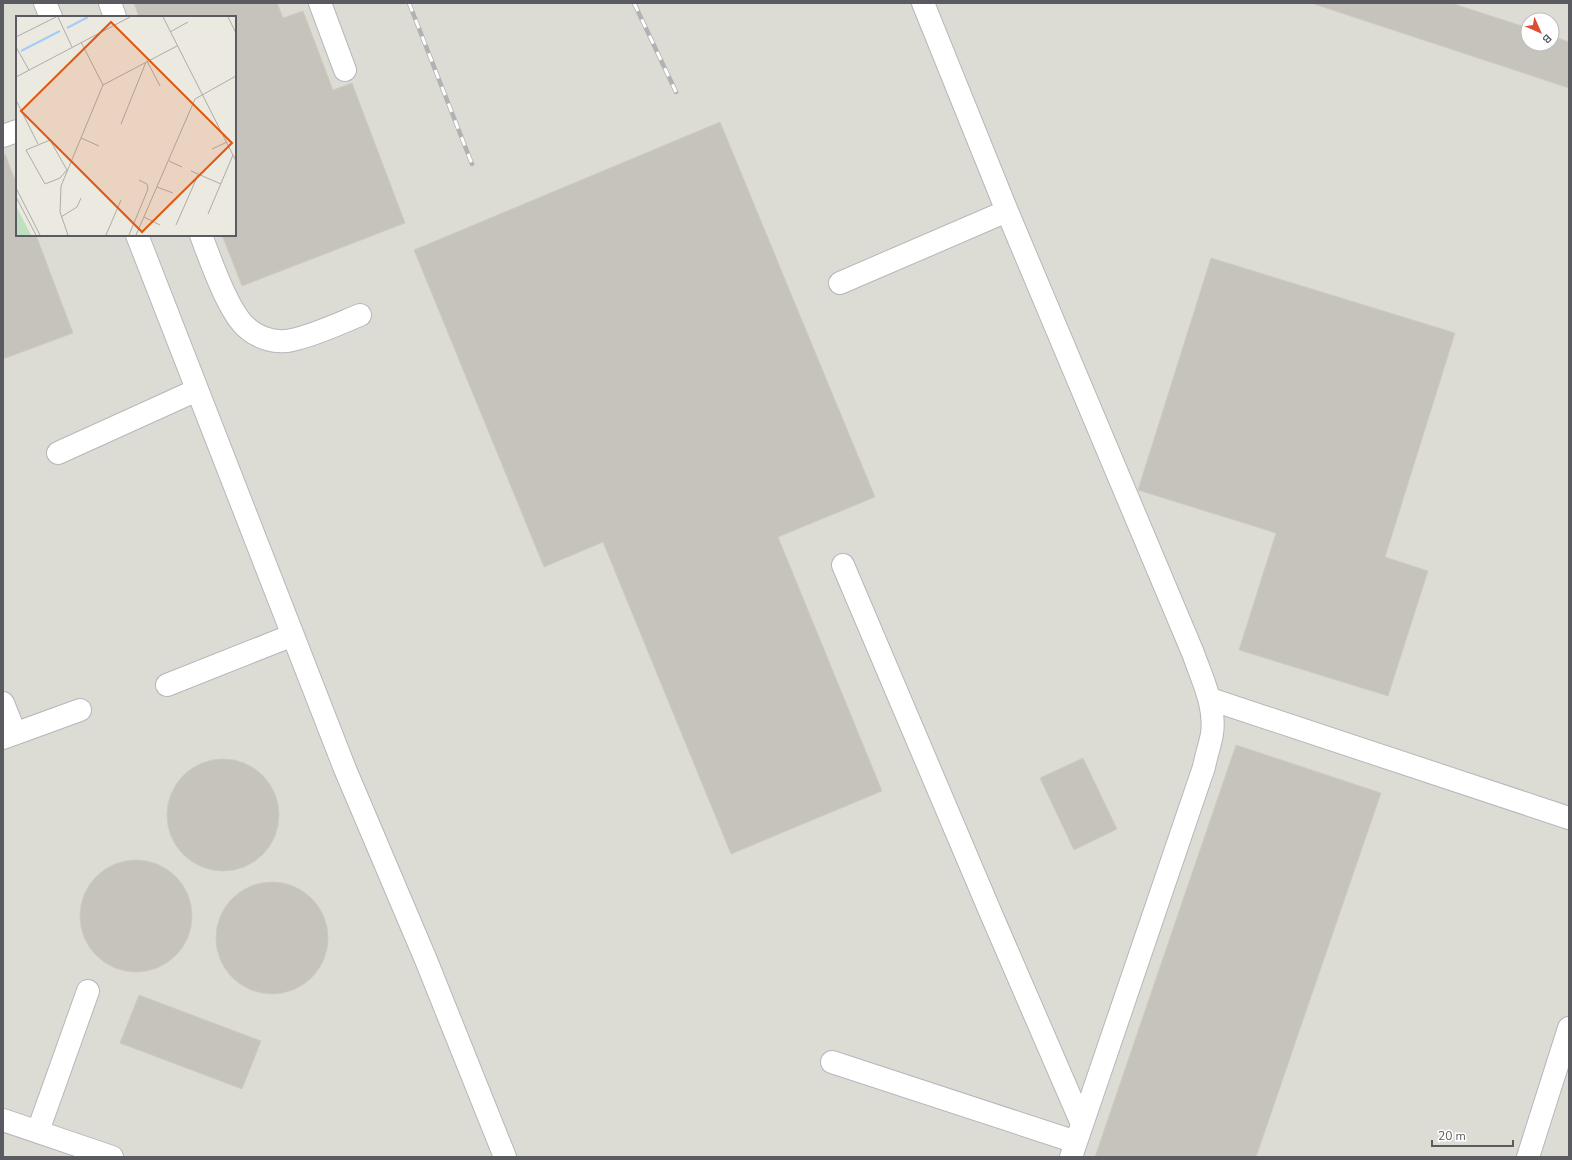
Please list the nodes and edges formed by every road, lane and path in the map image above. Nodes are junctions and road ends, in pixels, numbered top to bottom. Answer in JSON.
{"nodes":[{"id":1,"x":45,"y":3,"type":"edge"},
{"id":2,"x":110,"y":3,"type":"edge"},
{"id":3,"x":320,"y":3,"type":"edge"},
{"id":4,"x":923,"y":3,"type":"edge"},
{"id":5,"x":51,"y":16,"type":"edge"},
{"id":6,"x":115,"y":16,"type":"edge"},
{"id":7,"x":345,"y":70,"type":"dead end"},
{"id":8,"x":16,"y":131,"type":"edge"},
{"id":9,"x":3,"y":136,"type":"edge"},
{"id":10,"x":1007,"y":211,"type":"junction"},
{"id":11,"x":137,"y":236,"type":"edge"},
{"id":12,"x":201,"y":236,"type":"edge"},
{"id":13,"x":840,"y":283,"type":"dead end"},
{"id":14,"x":360,"y":315,"type":"dead end"},
{"id":15,"x":197,"y":390,"type":"junction"},
{"id":16,"x":58,"y":453,"type":"dead end"},
{"id":17,"x":843,"y":565,"type":"dead end"},
{"id":18,"x":292,"y":635,"type":"junction"},
{"id":19,"x":167,"y":684,"type":"dead end"},
{"id":20,"x":1210,"y":699,"type":"junction"},
{"id":21,"x":3,"y":703,"type":"edge"},
{"id":22,"x":80,"y":710,"type":"dead end"},
{"id":23,"x":9,"y":736,"type":"edge"},
{"id":24,"x":1569,"y":818,"type":"edge"},
{"id":25,"x":88,"y":991,"type":"dead end"},
{"id":26,"x":1569,"y":1028,"type":"edge"},
{"id":27,"x":832,"y":1062,"type":"dead end"},
{"id":28,"x":3,"y":1120,"type":"edge"},
{"id":29,"x":38,"y":1132,"type":"junction"},
{"id":30,"x":1076,"y":1141,"type":"edge"},
{"id":31,"x":112,"y":1157,"type":"edge"},
{"id":32,"x":506,"y":1157,"type":"edge"},
{"id":33,"x":1528,"y":1157,"type":"edge"}],
"edges":[{"from":1,"to":5,"type":"street"},
{"from":2,"to":6,"type":"street"},
{"from":3,"to":7,"type":"street"},
{"from":4,"to":10,"type":"street"},
{"from":8,"to":9,"type":"street"},
{"from":10,"to":13,"type":"street"},
{"from":10,"to":20,"type":"street"},
{"from":11,"to":15,"type":"street"},
{"from":12,"to":14,"type":"street"},
{"from":15,"to":16,"type":"street"},
{"from":15,"to":18,"type":"street"},
{"from":17,"to":30,"type":"street"},
{"from":18,"to":19,"type":"street"},
{"from":18,"to":32,"type":"street"},
{"from":20,"to":24,"type":"street"},
{"from":20,"to":30,"type":"street"},
{"from":21,"to":23,"type":"street"},
{"from":22,"to":23,"type":"street"},
{"from":25,"to":29,"type":"street"},
{"from":26,"to":33,"type":"street"},
{"from":27,"to":30,"type":"street"},
{"from":28,"to":29,"type":"street"},
{"from":29,"to":31,"type":"street"}]}
